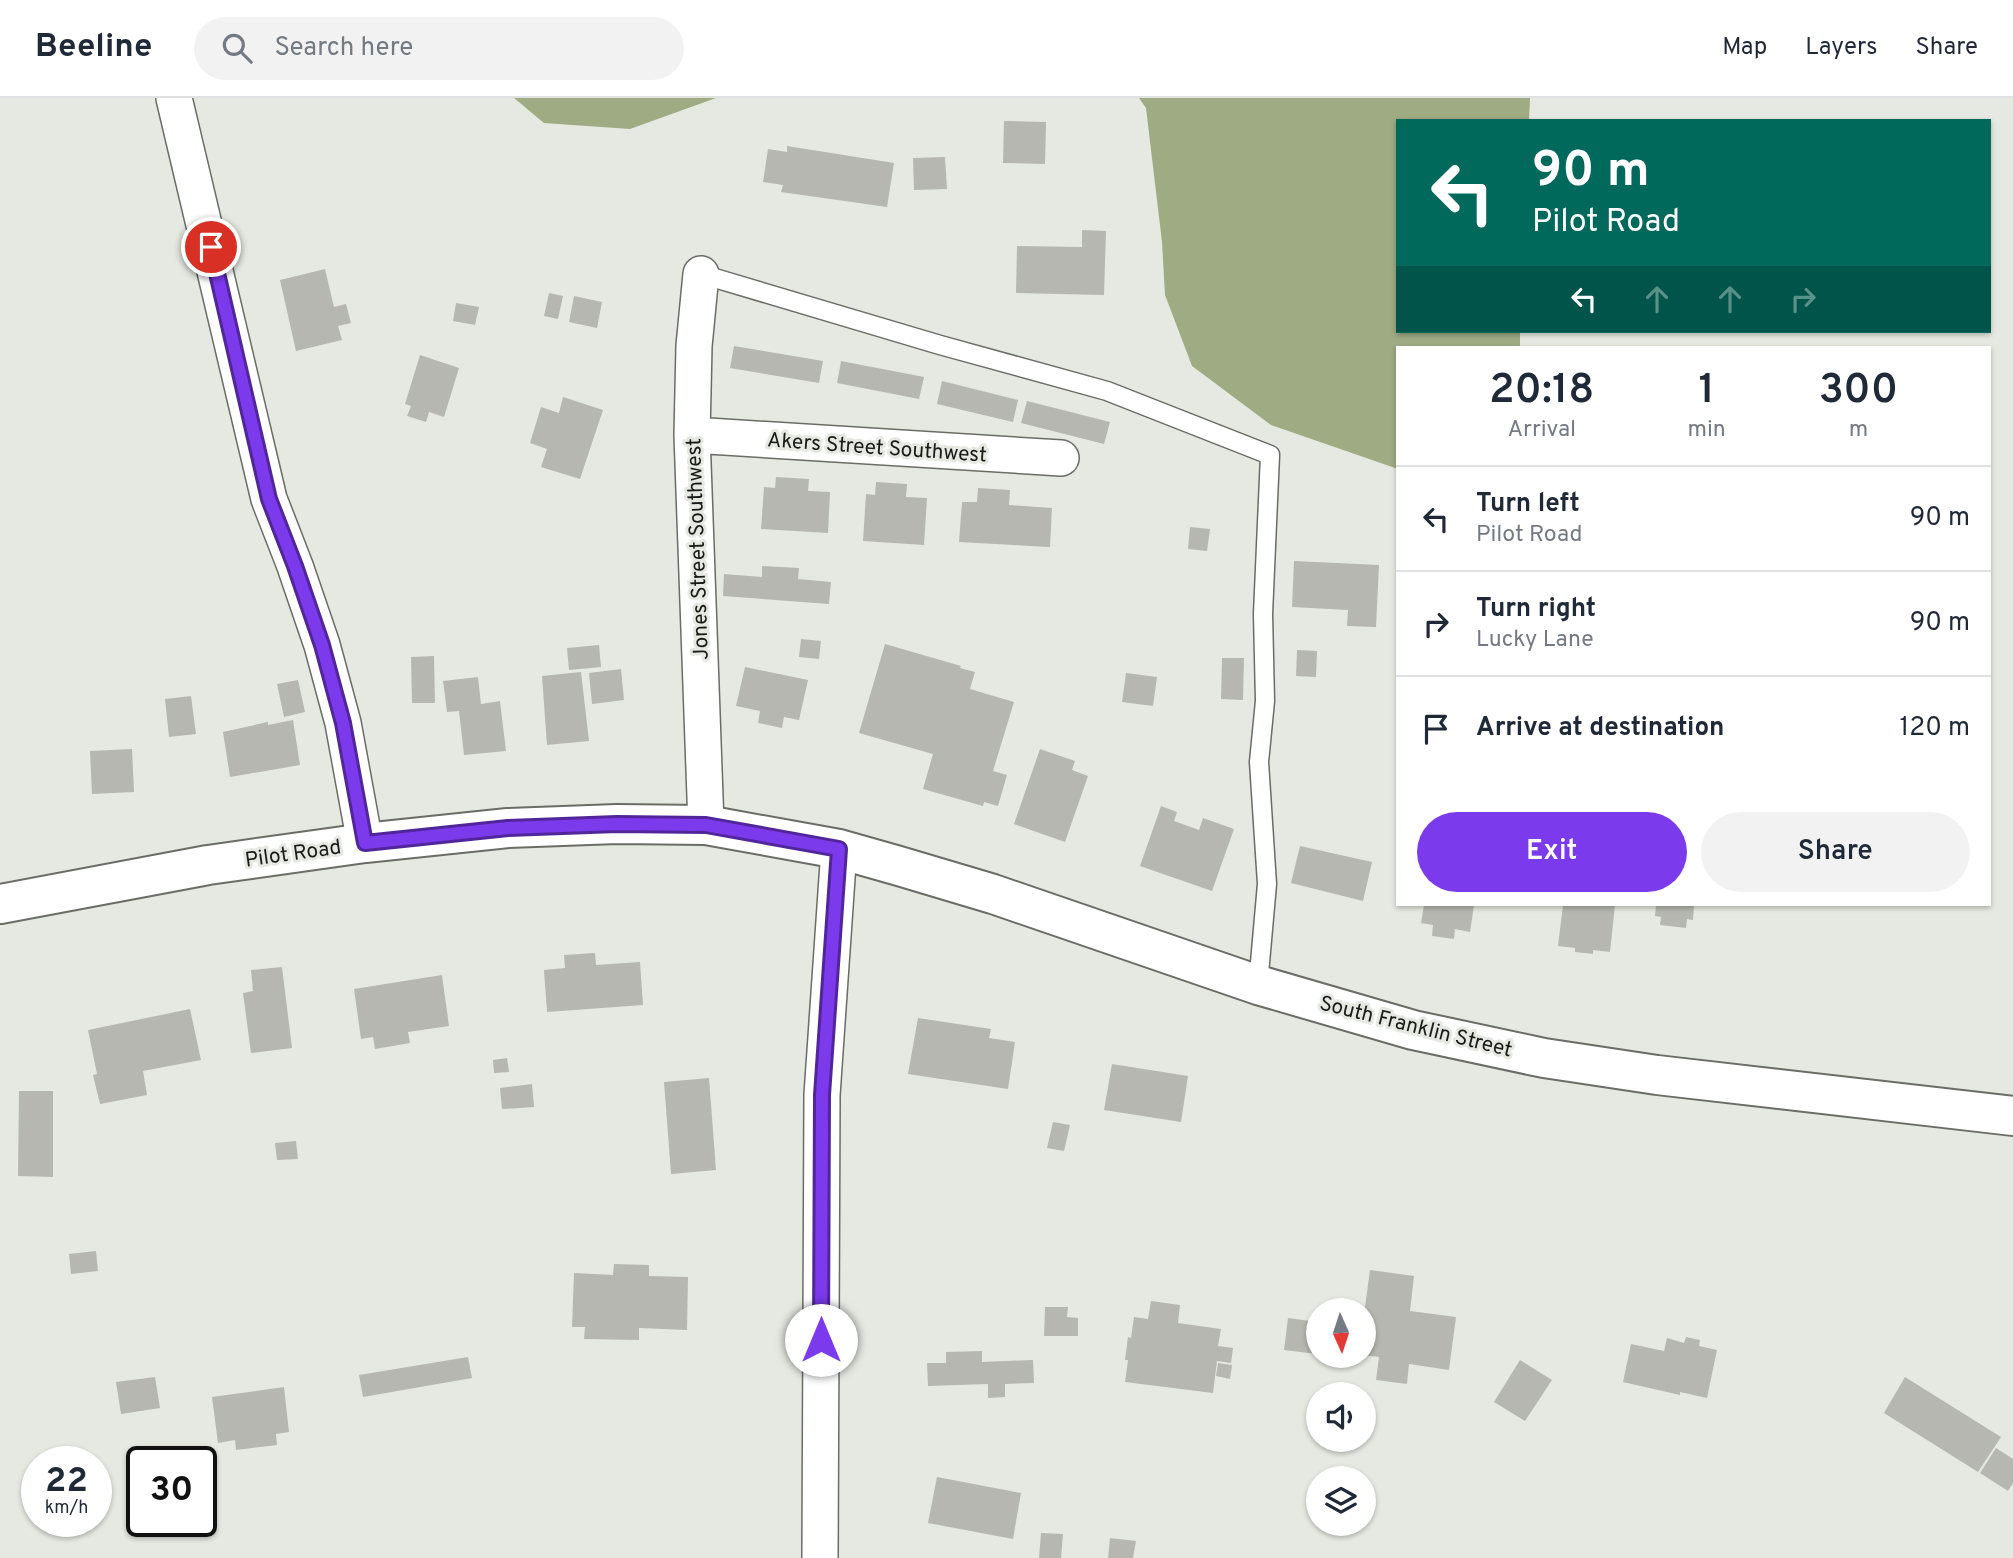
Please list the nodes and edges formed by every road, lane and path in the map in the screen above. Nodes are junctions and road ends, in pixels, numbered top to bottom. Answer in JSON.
{"nodes":[{"id":1,"x":174,"y":98,"type":"edge"},
{"id":2,"x":701,"y":274,"type":"joint"},
{"id":3,"x":692,"y":435,"type":"junction"},
{"id":4,"x":1061,"y":458,"type":"dead end"},
{"id":5,"x":706,"y":825,"type":"junction"},
{"id":6,"x":365,"y":843,"type":"junction"},
{"id":7,"x":839,"y":849,"type":"junction"},
{"id":8,"x":0,"y":904,"type":"edge"},
{"id":9,"x":1258,"y":985,"type":"junction"},
{"id":10,"x":2013,"y":1116,"type":"edge"},
{"id":11,"x":820,"y":1558,"type":"edge"}],
"edges":[{"from":1,"to":6,"type":"street"},
{"from":2,"to":3,"type":"street","name":"Jones Street Southwest"},
{"from":2,"to":9,"type":"lane"},
{"from":3,"to":4,"type":"street","name":"Akers Street Southwest"},
{"from":3,"to":5,"type":"street","name":"Jones Street Southwest"},
{"from":5,"to":6,"type":"main road","name":"Pilot Road"},
{"from":5,"to":7,"type":"main road","name":"Pilot Road"},
{"from":6,"to":8,"type":"main road","name":"Pilot Road"},
{"from":7,"to":9,"type":"main road","name":"South Franklin Street"},
{"from":7,"to":11,"type":"street"},
{"from":9,"to":10,"type":"main road","name":"South Franklin Street"}]}
